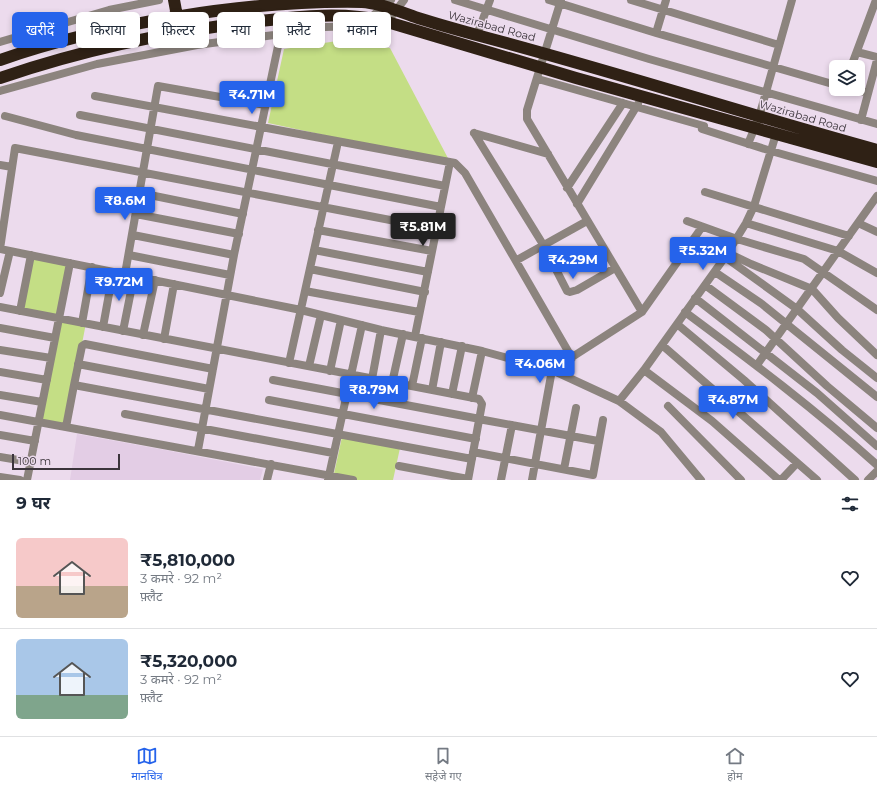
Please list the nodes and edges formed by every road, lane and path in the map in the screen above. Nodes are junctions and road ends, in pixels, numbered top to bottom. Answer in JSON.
{"nodes":[{"id":1,"x":159,"y":0,"type":"edge"},
{"id":2,"x":174,"y":0,"type":"edge"},
{"id":3,"x":404,"y":0,"type":"edge"},
{"id":4,"x":455,"y":0,"type":"edge"},
{"id":5,"x":490,"y":0,"type":"edge"},
{"id":6,"x":549,"y":0,"type":"edge"},
{"id":7,"x":631,"y":0,"type":"edge"},
{"id":8,"x":666,"y":0,"type":"edge"},
{"id":9,"x":792,"y":0,"type":"edge"},
{"id":10,"x":876,"y":0,"type":"edge"},
{"id":11,"x":561,"y":2,"type":"edge"},
{"id":12,"x":301,"y":3,"type":"junction"},
{"id":13,"x":390,"y":6,"type":"edge"},
{"id":14,"x":486,"y":10,"type":"junction"},
{"id":15,"x":663,"y":10,"type":"junction"},
{"id":16,"x":176,"y":12,"type":"edge"},
{"id":17,"x":205,"y":12,"type":"edge"},
{"id":18,"x":298,"y":12,"type":"edge"},
{"id":19,"x":380,"y":12,"type":"edge"},
{"id":20,"x":148,"y":22,"type":"edge"},
{"id":21,"x":273,"y":23,"type":"edge"},
{"id":22,"x":391,"y":23,"type":"edge"},
{"id":23,"x":551,"y":30,"type":"junction"},
{"id":24,"x":656,"y":33,"type":"junction"},
{"id":25,"x":273,"y":35,"type":"edge"},
{"id":26,"x":477,"y":35,"type":"junction"},
{"id":27,"x":0,"y":42,"type":"edge"},
{"id":28,"x":779,"y":45,"type":"junction"},
{"id":29,"x":277,"y":48,"type":"edge"},
{"id":30,"x":857,"y":52,"type":"junction"},
{"id":31,"x":545,"y":54,"type":"junction"},
{"id":32,"x":877,"y":57,"type":"edge"},
{"id":33,"x":0,"y":60,"type":"edge"},
{"id":34,"x":854,"y":60,"type":"edge"},
{"id":35,"x":877,"y":60,"type":"edge"},
{"id":36,"x":772,"y":68,"type":"junction"},
{"id":37,"x":539,"y":74,"type":"junction"},
{"id":38,"x":0,"y":78,"type":"edge"},
{"id":39,"x":829,"y":83,"type":"edge"},
{"id":40,"x":0,"y":91,"type":"edge"},
{"id":41,"x":765,"y":92,"type":"junction"},
{"id":42,"x":865,"y":92,"type":"edge"},
{"id":43,"x":868,"y":93,"type":"junction"},
{"id":44,"x":95,"y":96,"type":"dead end"},
{"id":45,"x":639,"y":102,"type":"junction"},
{"id":46,"x":623,"y":103,"type":"junction"},
{"id":47,"x":265,"y":105,"type":"junction"},
{"id":48,"x":155,"y":109,"type":"junction"},
{"id":49,"x":80,"y":115,"type":"dead end"},
{"id":50,"x":5,"y":116,"type":"dead end"},
{"id":51,"x":759,"y":116,"type":"junction"},
{"id":52,"x":861,"y":120,"type":"junction"},
{"id":53,"x":877,"y":124,"type":"edge"},
{"id":54,"x":260,"y":128,"type":"junction"},
{"id":55,"x":754,"y":128,"type":"junction"},
{"id":56,"x":151,"y":129,"type":"junction"},
{"id":57,"x":776,"y":134,"type":"junction"},
{"id":58,"x":338,"y":142,"type":"junction"},
{"id":59,"x":748,"y":144,"type":"junction"},
{"id":60,"x":147,"y":150,"type":"junction"},
{"id":61,"x":877,"y":150,"type":"edge"},
{"id":62,"x":256,"y":151,"type":"junction"},
{"id":63,"x":771,"y":151,"type":"junction"},
{"id":64,"x":548,"y":154,"type":"junction"},
{"id":65,"x":450,"y":162,"type":"junction"},
{"id":66,"x":877,"y":162,"type":"edge"},
{"id":67,"x":0,"y":165,"type":"edge"},
{"id":68,"x":333,"y":165,"type":"junction"},
{"id":69,"x":12,"y":167,"type":"junction"},
{"id":70,"x":252,"y":171,"type":"junction"},
{"id":71,"x":143,"y":172,"type":"junction"},
{"id":72,"x":877,"y":181,"type":"edge"},
{"id":73,"x":328,"y":185,"type":"junction"},
{"id":74,"x":0,"y":186,"type":"edge"},
{"id":75,"x":445,"y":186,"type":"junction"},
{"id":76,"x":9,"y":188,"type":"junction"},
{"id":77,"x":567,"y":188,"type":"junction"},
{"id":78,"x":705,"y":192,"type":"dead end"},
{"id":79,"x":140,"y":193,"type":"junction"},
{"id":80,"x":247,"y":194,"type":"junction"},
{"id":81,"x":877,"y":196,"type":"edge"},
{"id":82,"x":577,"y":204,"type":"junction"},
{"id":83,"x":754,"y":206,"type":"junction"},
{"id":84,"x":441,"y":207,"type":"junction"},
{"id":85,"x":3,"y":208,"type":"edge"},
{"id":86,"x":323,"y":208,"type":"junction"},
{"id":87,"x":136,"y":214,"type":"junction"},
{"id":88,"x":243,"y":214,"type":"junction"},
{"id":89,"x":587,"y":221,"type":"junction"},
{"id":90,"x":687,"y":221,"type":"dead end"},
{"id":91,"x":746,"y":223,"type":"junction"},
{"id":92,"x":858,"y":223,"type":"junction"},
{"id":93,"x":702,"y":227,"type":"junction"},
{"id":94,"x":437,"y":229,"type":"junction"},
{"id":95,"x":318,"y":230,"type":"junction"},
{"id":96,"x":877,"y":232,"type":"edge"},
{"id":97,"x":239,"y":234,"type":"junction"},
{"id":98,"x":132,"y":235,"type":"junction"},
{"id":99,"x":849,"y":236,"type":"junction"},
{"id":100,"x":737,"y":239,"type":"junction"},
{"id":101,"x":544,"y":246,"type":"junction"},
{"id":102,"x":0,"y":249,"type":"edge"},
{"id":103,"x":314,"y":250,"type":"junction"},
{"id":104,"x":10,"y":251,"type":"junction"},
{"id":105,"x":432,"y":251,"type":"junction"},
{"id":106,"x":838,"y":251,"type":"junction"},
{"id":107,"x":31,"y":255,"type":"junction"},
{"id":108,"x":129,"y":255,"type":"junction"},
{"id":109,"x":234,"y":255,"type":"junction"},
{"id":110,"x":727,"y":255,"type":"junction"},
{"id":111,"x":517,"y":260,"type":"junction"},
{"id":112,"x":70,"y":263,"type":"junction"},
{"id":113,"x":92,"y":267,"type":"junction"},
{"id":114,"x":616,"y":268,"type":"junction"},
{"id":115,"x":310,"y":269,"type":"junction"},
{"id":116,"x":113,"y":272,"type":"junction"},
{"id":117,"x":428,"y":272,"type":"junction"},
{"id":118,"x":715,"y":272,"type":"junction"},
{"id":119,"x":823,"y":272,"type":"junction"},
{"id":120,"x":877,"y":273,"type":"edge"},
{"id":121,"x":125,"y":274,"type":"junction"},
{"id":122,"x":230,"y":275,"type":"junction"},
{"id":123,"x":134,"y":276,"type":"junction"},
{"id":124,"x":155,"y":280,"type":"junction"},
{"id":125,"x":174,"y":284,"type":"junction"},
{"id":126,"x":705,"y":285,"type":"junction"},
{"id":127,"x":812,"y":289,"type":"junction"},
{"id":128,"x":305,"y":291,"type":"junction"},
{"id":129,"x":425,"y":292,"type":"junction"},
{"id":130,"x":0,"y":293,"type":"edge"},
{"id":131,"x":226,"y":295,"type":"junction"},
{"id":132,"x":695,"y":298,"type":"junction"},
{"id":133,"x":0,"y":307,"type":"edge"},
{"id":134,"x":796,"y":309,"type":"junction"},
{"id":135,"x":301,"y":310,"type":"junction"},
{"id":136,"x":877,"y":310,"type":"edge"},
{"id":137,"x":20,"y":311,"type":"junction"},
{"id":138,"x":420,"y":312,"type":"junction"},
{"id":139,"x":642,"y":312,"type":"junction"},
{"id":140,"x":685,"y":312,"type":"junction"},
{"id":141,"x":321,"y":315,"type":"junction"},
{"id":142,"x":59,"y":318,"type":"junction"},
{"id":143,"x":341,"y":320,"type":"junction"},
{"id":144,"x":82,"y":323,"type":"junction"},
{"id":145,"x":677,"y":324,"type":"junction"},
{"id":146,"x":786,"y":324,"type":"junction"},
{"id":147,"x":362,"y":325,"type":"junction"},
{"id":148,"x":103,"y":327,"type":"junction"},
{"id":149,"x":0,"y":328,"type":"edge"},
{"id":150,"x":381,"y":330,"type":"junction"},
{"id":151,"x":123,"y":331,"type":"junction"},
{"id":152,"x":402,"y":334,"type":"junction"},
{"id":153,"x":143,"y":335,"type":"junction"},
{"id":154,"x":418,"y":337,"type":"junction"},
{"id":155,"x":55,"y":338,"type":"junction"},
{"id":156,"x":776,"y":338,"type":"junction"},
{"id":157,"x":164,"y":339,"type":"junction"},
{"id":158,"x":441,"y":342,"type":"junction"},
{"id":159,"x":662,"y":345,"type":"junction"},
{"id":160,"x":462,"y":346,"type":"junction"},
{"id":161,"x":0,"y":350,"type":"edge"},
{"id":162,"x":216,"y":350,"type":"junction"},
{"id":163,"x":482,"y":351,"type":"junction"},
{"id":164,"x":765,"y":352,"type":"junction"},
{"id":165,"x":877,"y":355,"type":"edge"},
{"id":166,"x":51,"y":358,"type":"junction"},
{"id":167,"x":572,"y":358,"type":"junction"},
{"id":168,"x":289,"y":363,"type":"junction"},
{"id":169,"x":78,"y":364,"type":"junction"},
{"id":170,"x":756,"y":365,"type":"junction"},
{"id":171,"x":309,"y":366,"type":"junction"},
{"id":172,"x":213,"y":369,"type":"junction"},
{"id":173,"x":330,"y":370,"type":"junction"},
{"id":174,"x":552,"y":370,"type":"junction"},
{"id":175,"x":644,"y":370,"type":"junction"},
{"id":176,"x":0,"y":372,"type":"edge"},
{"id":177,"x":351,"y":375,"type":"junction"},
{"id":178,"x":877,"y":378,"type":"edge"},
{"id":179,"x":372,"y":379,"type":"junction"},
{"id":180,"x":47,"y":380,"type":"junction"},
{"id":181,"x":273,"y":380,"type":"dead end"},
{"id":182,"x":392,"y":383,"type":"junction"},
{"id":183,"x":74,"y":385,"type":"junction"},
{"id":184,"x":412,"y":386,"type":"junction"},
{"id":185,"x":209,"y":389,"type":"junction"},
{"id":186,"x":432,"y":390,"type":"junction"},
{"id":187,"x":0,"y":394,"type":"edge"},
{"id":188,"x":346,"y":394,"type":"junction"},
{"id":189,"x":452,"y":394,"type":"junction"},
{"id":190,"x":877,"y":397,"type":"edge"},
{"id":191,"x":472,"y":398,"type":"junction"},
{"id":192,"x":269,"y":400,"type":"dead end"},
{"id":193,"x":618,"y":401,"type":"junction"},
{"id":194,"x":42,"y":402,"type":"junction"},
{"id":195,"x":668,"y":406,"type":"dead end"},
{"id":196,"x":206,"y":408,"type":"junction"},
{"id":197,"x":576,"y":408,"type":"dead end"},
{"id":198,"x":125,"y":414,"type":"dead end"},
{"id":199,"x":342,"y":414,"type":"junction"},
{"id":200,"x":0,"y":415,"type":"edge"},
{"id":201,"x":482,"y":420,"type":"junction"},
{"id":202,"x":603,"y":420,"type":"dead end"},
{"id":203,"x":38,"y":421,"type":"junction"},
{"id":204,"x":512,"y":425,"type":"junction"},
{"id":205,"x":66,"y":427,"type":"junction"},
{"id":206,"x":877,"y":428,"type":"edge"},
{"id":207,"x":202,"y":429,"type":"junction"},
{"id":208,"x":541,"y":431,"type":"junction"},
{"id":209,"x":0,"y":435,"type":"edge"},
{"id":210,"x":338,"y":435,"type":"junction"},
{"id":211,"x":570,"y":436,"type":"junction"},
{"id":212,"x":476,"y":439,"type":"junction"},
{"id":213,"x":35,"y":441,"type":"junction"},
{"id":214,"x":598,"y":441,"type":"junction"},
{"id":215,"x":877,"y":446,"type":"edge"},
{"id":216,"x":198,"y":450,"type":"junction"},
{"id":217,"x":334,"y":453,"type":"junction"},
{"id":218,"x":473,"y":456,"type":"junction"},
{"id":219,"x":0,"y":457,"type":"edge"},
{"id":220,"x":506,"y":458,"type":"junction"},
{"id":221,"x":30,"y":462,"type":"junction"},
{"id":222,"x":797,"y":463,"type":"junction"},
{"id":223,"x":271,"y":464,"type":"junction"},
{"id":224,"x":535,"y":464,"type":"junction"},
{"id":225,"x":877,"y":465,"type":"edge"},
{"id":226,"x":399,"y":466,"type":"dead end"},
{"id":227,"x":564,"y":469,"type":"junction"},
{"id":228,"x":877,"y":472,"type":"edge"},
{"id":229,"x":0,"y":477,"type":"edge"},
{"id":230,"x":328,"y":478,"type":"edge"},
{"id":231,"x":20,"y":480,"type":"edge"},
{"id":232,"x":27,"y":480,"type":"edge"},
{"id":233,"x":267,"y":480,"type":"edge"},
{"id":234,"x":353,"y":480,"type":"edge"},
{"id":235,"x":468,"y":480,"type":"edge"},
{"id":236,"x":501,"y":480,"type":"edge"},
{"id":237,"x":532,"y":480,"type":"edge"},
{"id":238,"x":701,"y":480,"type":"edge"},
{"id":239,"x":741,"y":480,"type":"edge"},
{"id":240,"x":780,"y":480,"type":"edge"},
{"id":241,"x":817,"y":480,"type":"edge"},
{"id":242,"x":855,"y":480,"type":"edge"},
{"id":243,"x":868,"y":480,"type":"edge"}],
"edges":[{"from":1,"to":27,"type":"street"},
{"from":2,"to":16,"type":"highway"},
{"from":3,"to":13,"type":"street"},
{"from":4,"to":14,"type":"street"},
{"from":5,"to":14,"type":"street"},
{"from":6,"to":11,"type":"street"},
{"from":7,"to":15,"type":"street"},
{"from":8,"to":15,"type":"street"},
{"from":9,"to":28,"type":"street"},
{"from":10,"to":30,"type":"street"},
{"from":11,"to":23,"type":"street"},
{"from":11,"to":24,"type":"street"},
{"from":12,"to":13,"type":"highway","name":"Wazirabad Road"},
{"from":12,"to":17,"type":"highway","name":"Wazirabad Road"},
{"from":12,"to":18,"type":"highway"},
{"from":13,"to":19,"type":"street"},
{"from":13,"to":26,"type":"highway","name":"Wazirabad Road"},
{"from":14,"to":23,"type":"street"},
{"from":14,"to":26,"type":"street"},
{"from":15,"to":24,"type":"street"},
{"from":15,"to":28,"type":"street"},
{"from":20,"to":33,"type":"highway","name":"Wazirabad Road"},
{"from":21,"to":38,"type":"highway"},
{"from":22,"to":37,"type":"highway"},
{"from":23,"to":31,"type":"street"},
{"from":23,"to":41,"type":"street"},
{"from":24,"to":36,"type":"street"},
{"from":25,"to":40,"type":"street"},
{"from":26,"to":31,"type":"highway","name":"Wazirabad Road"},
{"from":28,"to":36,"type":"street"},
{"from":29,"to":47,"type":"street"},
{"from":30,"to":32,"type":"street"},
{"from":30,"to":34,"type":"street"},
{"from":31,"to":37,"type":"street"},
{"from":31,"to":51,"type":"highway","name":"Wazirabad Road"},
{"from":35,"to":43,"type":"street"},
{"from":36,"to":39,"type":"street"},
{"from":36,"to":41,"type":"street"},
{"from":37,"to":45,"type":"highway"},
{"from":37,"to":46,"type":"street"},
{"from":37,"to":64,"type":"street"},
{"from":41,"to":51,"type":"street"},
{"from":41,"to":52,"type":"street"},
{"from":42,"to":43,"type":"street"},
{"from":43,"to":52,"type":"street"},
{"from":44,"to":48,"type":"street"},
{"from":45,"to":46,"type":"street"},
{"from":45,"to":55,"type":"highway"},
{"from":45,"to":59,"type":"street"},
{"from":45,"to":82,"type":"street"},
{"from":46,"to":77,"type":"street"},
{"from":47,"to":48,"type":"street"},
{"from":47,"to":54,"type":"street"},
{"from":48,"to":54,"type":"street"},
{"from":48,"to":56,"type":"street"},
{"from":49,"to":56,"type":"street"},
{"from":50,"to":60,"type":"street"},
{"from":51,"to":55,"type":"street"},
{"from":51,"to":61,"type":"highway","name":"Wazirabad Road"},
{"from":52,"to":53,"type":"street"},
{"from":54,"to":58,"type":"street"},
{"from":54,"to":62,"type":"street"},
{"from":55,"to":57,"type":"highway"},
{"from":55,"to":59,"type":"street"},
{"from":56,"to":60,"type":"street"},
{"from":56,"to":62,"type":"street"},
{"from":57,"to":63,"type":"street"},
{"from":57,"to":66,"type":"highway"},
{"from":58,"to":65,"type":"street"},
{"from":58,"to":68,"type":"street"},
{"from":59,"to":63,"type":"street"},
{"from":60,"to":70,"type":"street"},
{"from":60,"to":71,"type":"street"},
{"from":62,"to":68,"type":"street"},
{"from":62,"to":70,"type":"street"},
{"from":63,"to":72,"type":"street"},
{"from":63,"to":83,"type":"street"},
{"from":64,"to":77,"type":"street"},
{"from":64,"to":101,"type":"street"},
{"from":65,"to":75,"type":"street"},
{"from":65,"to":111,"type":"street"},
{"from":67,"to":69,"type":"street"},
{"from":68,"to":73,"type":"street"},
{"from":68,"to":75,"type":"street"},
{"from":69,"to":71,"type":"street"},
{"from":69,"to":76,"type":"street"},
{"from":70,"to":73,"type":"street"},
{"from":70,"to":80,"type":"street"},
{"from":71,"to":79,"type":"street"},
{"from":71,"to":80,"type":"street"},
{"from":73,"to":84,"type":"street"},
{"from":73,"to":86,"type":"street"},
{"from":74,"to":76,"type":"street"},
{"from":75,"to":84,"type":"street"},
{"from":76,"to":85,"type":"street"},
{"from":77,"to":82,"type":"street"},
{"from":78,"to":83,"type":"street"},
{"from":79,"to":87,"type":"street"},
{"from":79,"to":88,"type":"street"},
{"from":80,"to":86,"type":"street"},
{"from":80,"to":88,"type":"street"},
{"from":81,"to":92,"type":"street"},
{"from":82,"to":89,"type":"street"},
{"from":83,"to":91,"type":"street"},
{"from":83,"to":99,"type":"street"},
{"from":84,"to":94,"type":"street"},
{"from":85,"to":102,"type":"street"},
{"from":86,"to":94,"type":"street"},
{"from":86,"to":95,"type":"street"},
{"from":87,"to":97,"type":"street"},
{"from":87,"to":98,"type":"street"},
{"from":88,"to":97,"type":"street"},
{"from":89,"to":101,"type":"street"},
{"from":89,"to":114,"type":"street"},
{"from":90,"to":93,"type":"street"},
{"from":91,"to":100,"type":"street"},
{"from":91,"to":106,"type":"street"},
{"from":92,"to":96,"type":"street"},
{"from":92,"to":99,"type":"street"},
{"from":93,"to":100,"type":"street"},
{"from":93,"to":139,"type":"street"},
{"from":94,"to":105,"type":"street"},
{"from":95,"to":103,"type":"street"},
{"from":95,"to":105,"type":"street"},
{"from":97,"to":109,"type":"street"},
{"from":98,"to":108,"type":"street"},
{"from":98,"to":109,"type":"street"},
{"from":99,"to":106,"type":"street"},
{"from":100,"to":110,"type":"street"},
{"from":100,"to":119,"type":"street"},
{"from":101,"to":111,"type":"street"},
{"from":101,"to":114,"type":"street"},
{"from":102,"to":104,"type":"street"},
{"from":103,"to":115,"type":"street"},
{"from":103,"to":117,"type":"street"},
{"from":104,"to":107,"type":"street"},
{"from":104,"to":130,"type":"street"},
{"from":105,"to":117,"type":"street"},
{"from":106,"to":119,"type":"street"},
{"from":106,"to":120,"type":"street"},
{"from":107,"to":112,"type":"street"},
{"from":107,"to":137,"type":"street"},
{"from":108,"to":121,"type":"street"},
{"from":108,"to":122,"type":"street"},
{"from":109,"to":122,"type":"street"},
{"from":110,"to":118,"type":"street"},
{"from":110,"to":127,"type":"street"},
{"from":110,"to":134,"type":"street"},
{"from":111,"to":167,"type":"street"},
{"from":112,"to":113,"type":"street"},
{"from":112,"to":142,"type":"street"},
{"from":113,"to":116,"type":"street"},
{"from":113,"to":144,"type":"street"},
{"from":114,"to":139,"type":"street"},
{"from":115,"to":128,"type":"street"},
{"from":115,"to":129,"type":"street"},
{"from":116,"to":121,"type":"street"},
{"from":116,"to":148,"type":"street"},
{"from":117,"to":129,"type":"street"},
{"from":118,"to":126,"type":"street"},
{"from":118,"to":146,"type":"street"},
{"from":119,"to":127,"type":"street"},
{"from":119,"to":136,"type":"street"},
{"from":121,"to":123,"type":"street"},
{"from":122,"to":131,"type":"street"},
{"from":123,"to":124,"type":"street"},
{"from":123,"to":151,"type":"street"},
{"from":124,"to":125,"type":"street"},
{"from":124,"to":153,"type":"street"},
{"from":125,"to":131,"type":"street"},
{"from":125,"to":157,"type":"street"},
{"from":126,"to":132,"type":"street"},
{"from":126,"to":156,"type":"street"},
{"from":127,"to":134,"type":"street"},
{"from":127,"to":165,"type":"street"},
{"from":128,"to":135,"type":"street"},
{"from":128,"to":138,"type":"street"},
{"from":129,"to":138,"type":"street"},
{"from":131,"to":135,"type":"street"},
{"from":131,"to":162,"type":"street"},
{"from":132,"to":140,"type":"street"},
{"from":132,"to":164,"type":"street"},
{"from":133,"to":137,"type":"street"},
{"from":134,"to":146,"type":"street"},
{"from":134,"to":178,"type":"street"},
{"from":135,"to":141,"type":"street"},
{"from":135,"to":168,"type":"street"},
{"from":137,"to":142,"type":"street"},
{"from":138,"to":154,"type":"street"},
{"from":139,"to":167,"type":"street"},
{"from":140,"to":145,"type":"street"},
{"from":140,"to":170,"type":"street"},
{"from":141,"to":143,"type":"street"},
{"from":141,"to":171,"type":"street"},
{"from":142,"to":144,"type":"street"},
{"from":142,"to":155,"type":"street"},
{"from":143,"to":147,"type":"street"},
{"from":143,"to":173,"type":"street"},
{"from":144,"to":148,"type":"street"},
{"from":145,"to":159,"type":"street"},
{"from":145,"to":242,"type":"street"},
{"from":146,"to":156,"type":"street"},
{"from":146,"to":190,"type":"street"},
{"from":147,"to":150,"type":"street"},
{"from":147,"to":177,"type":"street"},
{"from":148,"to":151,"type":"street"},
{"from":149,"to":155,"type":"street"},
{"from":150,"to":152,"type":"street"},
{"from":150,"to":179,"type":"street"},
{"from":151,"to":153,"type":"street"},
{"from":152,"to":154,"type":"street"},
{"from":152,"to":182,"type":"street"},
{"from":153,"to":157,"type":"street"},
{"from":154,"to":158,"type":"street"},
{"from":154,"to":184,"type":"street"},
{"from":155,"to":166,"type":"street"},
{"from":156,"to":164,"type":"street"},
{"from":156,"to":206,"type":"street"},
{"from":157,"to":162,"type":"street"},
{"from":158,"to":160,"type":"street"},
{"from":158,"to":186,"type":"street"},
{"from":159,"to":175,"type":"street"},
{"from":159,"to":222,"type":"street"},
{"from":160,"to":163,"type":"street"},
{"from":160,"to":189,"type":"street"},
{"from":161,"to":166,"type":"street"},
{"from":162,"to":168,"type":"street"},
{"from":162,"to":172,"type":"street"},
{"from":163,"to":174,"type":"street"},
{"from":163,"to":191,"type":"street"},
{"from":164,"to":170,"type":"street"},
{"from":164,"to":215,"type":"street"},
{"from":166,"to":180,"type":"street"},
{"from":167,"to":174,"type":"street"},
{"from":168,"to":171,"type":"street"},
{"from":169,"to":172,"type":"street"},
{"from":169,"to":183,"type":"street"},
{"from":169,"to":185,"type":"street"},
{"from":170,"to":225,"type":"street"},
{"from":171,"to":173,"type":"street"},
{"from":172,"to":185,"type":"street"},
{"from":173,"to":177,"type":"street"},
{"from":174,"to":193,"type":"street"},
{"from":174,"to":208,"type":"street"},
{"from":175,"to":193,"type":"street"},
{"from":175,"to":240,"type":"street"},
{"from":176,"to":180,"type":"street"},
{"from":177,"to":179,"type":"street"},
{"from":177,"to":188,"type":"street"},
{"from":179,"to":182,"type":"street"},
{"from":180,"to":194,"type":"street"},
{"from":181,"to":188,"type":"street"},
{"from":182,"to":184,"type":"street"},
{"from":183,"to":196,"type":"street"},
{"from":183,"to":205,"type":"street"},
{"from":184,"to":186,"type":"street"},
{"from":185,"to":196,"type":"street"},
{"from":186,"to":189,"type":"street"},
{"from":187,"to":194,"type":"street"},
{"from":188,"to":199,"type":"street"},
{"from":188,"to":201,"type":"street"},
{"from":189,"to":191,"type":"street"},
{"from":191,"to":201,"type":"street"},
{"from":192,"to":199,"type":"street"},
{"from":193,"to":238,"type":"street"},
{"from":194,"to":203,"type":"street"},
{"from":195,"to":239,"type":"street"},
{"from":196,"to":207,"type":"street"},
{"from":196,"to":210,"type":"street"},
{"from":197,"to":211,"type":"street"},
{"from":198,"to":207,"type":"street"},
{"from":199,"to":210,"type":"street"},
{"from":199,"to":212,"type":"street"},
{"from":200,"to":203,"type":"street"},
{"from":201,"to":204,"type":"street"},
{"from":201,"to":212,"type":"street"},
{"from":202,"to":214,"type":"street"},
{"from":203,"to":205,"type":"street"},
{"from":203,"to":213,"type":"street"},
{"from":204,"to":208,"type":"street"},
{"from":204,"to":220,"type":"street"},
{"from":205,"to":216,"type":"street"},
{"from":207,"to":216,"type":"street"},
{"from":207,"to":217,"type":"street"},
{"from":208,"to":211,"type":"street"},
{"from":208,"to":224,"type":"street"},
{"from":209,"to":213,"type":"street"},
{"from":210,"to":217,"type":"street"},
{"from":210,"to":218,"type":"street"},
{"from":211,"to":214,"type":"street"},
{"from":211,"to":227,"type":"street"},
{"from":212,"to":218,"type":"street"},
{"from":213,"to":221,"type":"street"},
{"from":214,"to":227,"type":"street"},
{"from":216,"to":223,"type":"street"},
{"from":217,"to":230,"type":"street"},
{"from":218,"to":220,"type":"street"},
{"from":218,"to":235,"type":"street"},
{"from":219,"to":221,"type":"street"},
{"from":220,"to":224,"type":"street"},
{"from":220,"to":236,"type":"street"},
{"from":221,"to":232,"type":"street"},
{"from":222,"to":240,"type":"street"},
{"from":222,"to":241,"type":"street"},
{"from":223,"to":230,"type":"street"},
{"from":223,"to":233,"type":"street"},
{"from":224,"to":227,"type":"street"},
{"from":224,"to":237,"type":"street"},
{"from":226,"to":235,"type":"street"},
{"from":228,"to":243,"type":"street"},
{"from":229,"to":231,"type":"street"},
{"from":230,"to":234,"type":"street"}]}
